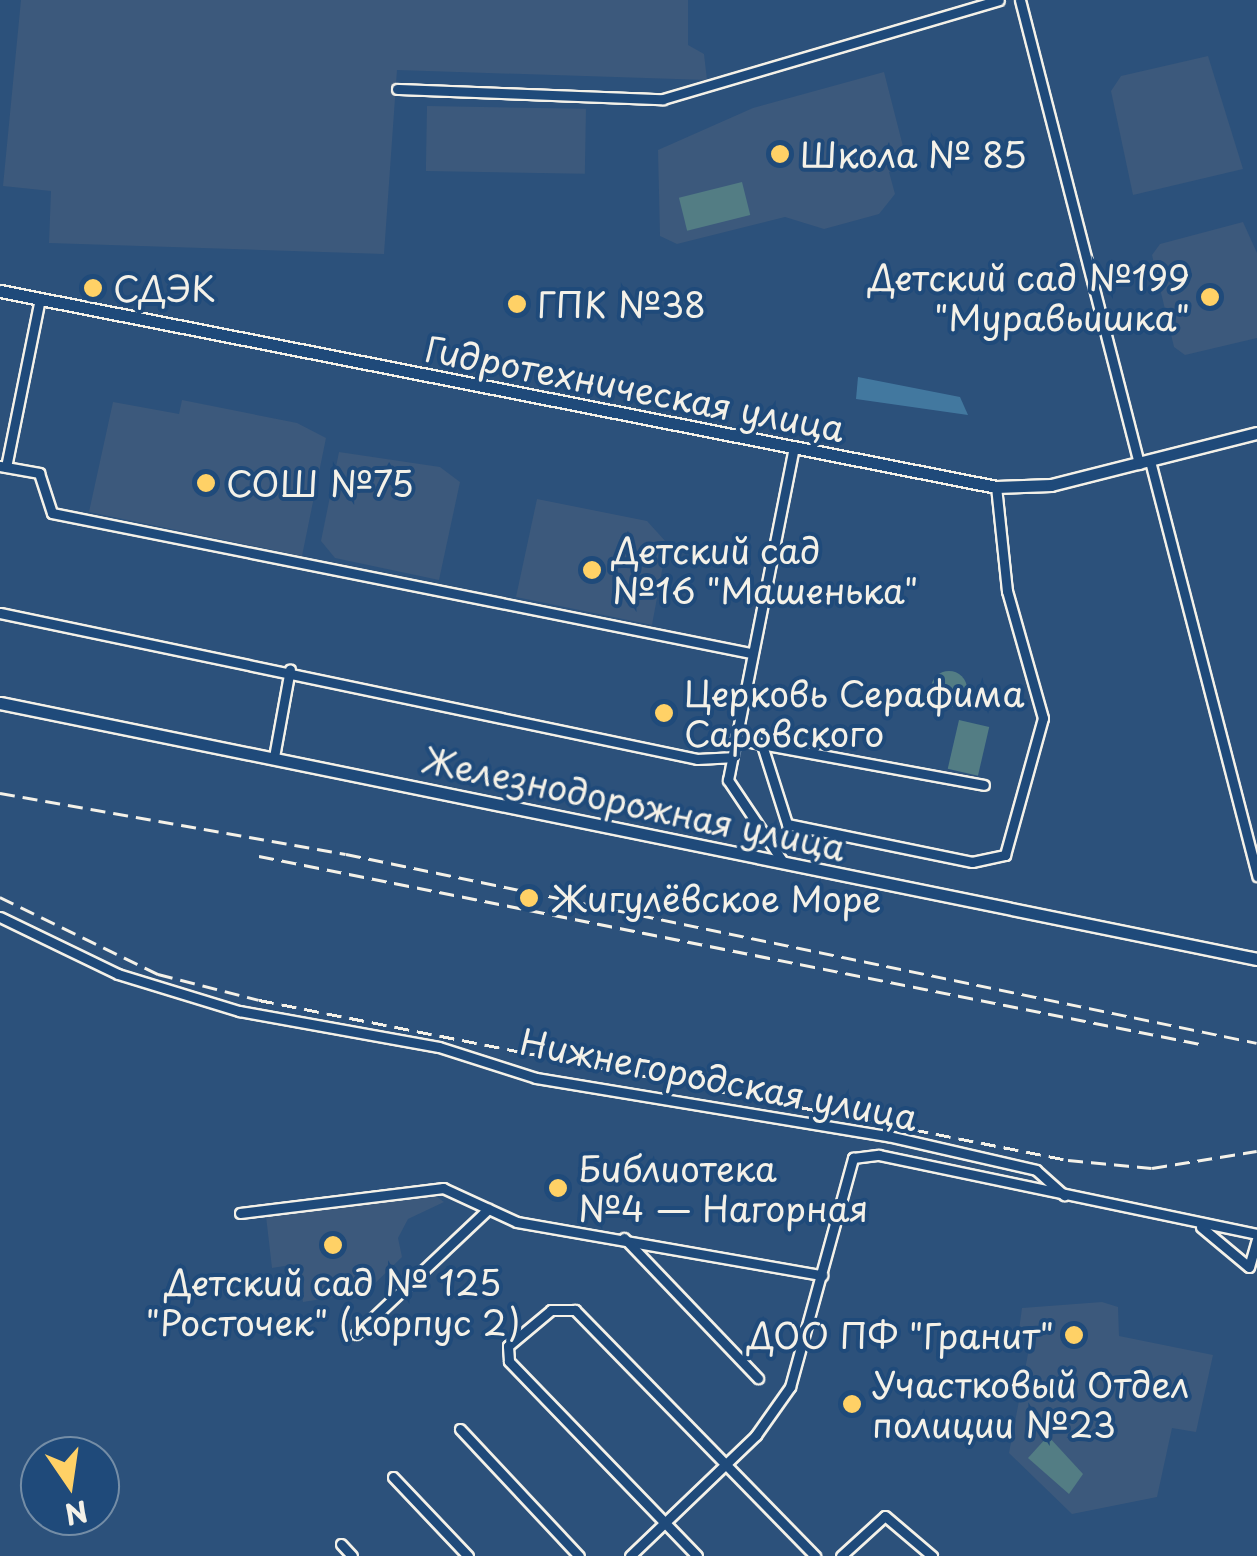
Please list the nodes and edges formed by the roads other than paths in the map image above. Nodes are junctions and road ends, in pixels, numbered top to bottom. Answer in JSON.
{"nodes":[{"id":1,"x":998,"y":0,"type":"edge"},
{"id":2,"x":1020,"y":0,"type":"edge"},
{"id":3,"x":396,"y":89,"type":"dead end"},
{"id":4,"x":0,"y":292,"type":"edge"},
{"id":5,"x":40,"y":299,"type":"junction"},
{"id":6,"x":1257,"y":434,"type":"edge"},
{"id":7,"x":794,"y":448,"type":"junction"},
{"id":8,"x":1145,"y":462,"type":"junction"},
{"id":9,"x":3,"y":467,"type":"edge"},
{"id":10,"x":996,"y":487,"type":"junction"},
{"id":11,"x":0,"y":612,"type":"edge"},
{"id":12,"x":751,"y":653,"type":"junction"},
{"id":13,"x":290,"y":670,"type":"junction"},
{"id":14,"x":0,"y":702,"type":"edge"},
{"id":15,"x":734,"y":739,"type":"junction"},
{"id":16,"x":762,"y":745,"type":"junction"},
{"id":17,"x":274,"y":757,"type":"junction"},
{"id":18,"x":731,"y":757,"type":"junction"},
{"id":19,"x":984,"y":785,"type":"dead end"},
{"id":20,"x":783,"y":862,"type":"junction"},
{"id":21,"x":1257,"y":876,"type":"edge"},
{"id":22,"x":0,"y":916,"type":"edge"},
{"id":23,"x":1257,"y":959,"type":"edge"},
{"id":24,"x":1064,"y":1196,"type":"junction"},
{"id":25,"x":488,"y":1209,"type":"junction"},
{"id":26,"x":240,"y":1213,"type":"dead end"},
{"id":27,"x":1194,"y":1224,"type":"junction"},
{"id":28,"x":1227,"y":1230,"type":"junction"},
{"id":29,"x":1257,"y":1236,"type":"edge"},
{"id":30,"x":624,"y":1238,"type":"junction"},
{"id":31,"x":1249,"y":1267,"type":"junction"},
{"id":32,"x":822,"y":1275,"type":"junction"},
{"id":33,"x":1257,"y":1280,"type":"edge"},
{"id":34,"x":356,"y":1334,"type":"dead end"},
{"id":35,"x":758,"y":1378,"type":"dead end"},
{"id":36,"x":460,"y":1430,"type":"dead end"},
{"id":37,"x":726,"y":1464,"type":"junction"},
{"id":38,"x":393,"y":1477,"type":"dead end"},
{"id":39,"x":664,"y":1523,"type":"junction"},
{"id":40,"x":340,"y":1544,"type":"dead end"},
{"id":41,"x":352,"y":1556,"type":"edge"},
{"id":42,"x":468,"y":1556,"type":"edge"},
{"id":43,"x":580,"y":1556,"type":"edge"},
{"id":44,"x":630,"y":1556,"type":"edge"},
{"id":45,"x":697,"y":1556,"type":"edge"},
{"id":46,"x":815,"y":1556,"type":"edge"},
{"id":47,"x":840,"y":1556,"type":"edge"},
{"id":48,"x":932,"y":1556,"type":"edge"}],
"edges":[{"from":1,"to":3,"type":"street"},
{"from":2,"to":8,"type":"street"},
{"from":4,"to":5,"type":"main road","name":"Гидротехническая улица"},
{"from":5,"to":7,"type":"main road","name":"Гидротехническая улица"},
{"from":5,"to":9,"type":"street"},
{"from":6,"to":8,"type":"main road","name":"Гидротехническая улица"},
{"from":7,"to":10,"type":"main road","name":"Гидротехническая улица"},
{"from":7,"to":12,"type":"street"},
{"from":8,"to":10,"type":"main road","name":"Гидротехническая улица"},
{"from":8,"to":21,"type":"street"},
{"from":9,"to":12,"type":"street"},
{"from":10,"to":16,"type":"street"},
{"from":11,"to":13,"type":"street"},
{"from":12,"to":15,"type":"street"},
{"from":13,"to":17,"type":"street"},
{"from":13,"to":18,"type":"street"},
{"from":14,"to":17,"type":"main road","name":"Железнодорожная улица"},
{"from":15,"to":16,"type":"street"},
{"from":15,"to":18,"type":"street"},
{"from":16,"to":19,"type":"street"},
{"from":17,"to":20,"type":"main road","name":"Железнодорожная улица"},
{"from":18,"to":20,"type":"street"},
{"from":20,"to":23,"type":"main road","name":"Железнодорожная улица"},
{"from":22,"to":24,"type":"street","name":"Нижнегородская улица"},
{"from":24,"to":27,"type":"street","name":"Нижнегородская улица"},
{"from":24,"to":32,"type":"street"},
{"from":25,"to":26,"type":"street"},
{"from":25,"to":30,"type":"street"},
{"from":25,"to":34,"type":"street"},
{"from":27,"to":28,"type":"street","name":"Нижнегородская улица"},
{"from":27,"to":31,"type":"street"},
{"from":28,"to":29,"type":"street","name":"Нижнегородская улица"},
{"from":28,"to":31,"type":"street"},
{"from":29,"to":31,"type":"street"},
{"from":30,"to":32,"type":"street"},
{"from":30,"to":35,"type":"street"},
{"from":31,"to":33,"type":"street"},
{"from":32,"to":37,"type":"street"},
{"from":36,"to":43,"type":"street"},
{"from":37,"to":39,"type":"street"},
{"from":37,"to":39,"type":"street"},
{"from":37,"to":46,"type":"street"},
{"from":38,"to":42,"type":"street"},
{"from":39,"to":44,"type":"street"},
{"from":39,"to":45,"type":"street"},
{"from":40,"to":41,"type":"street"},
{"from":47,"to":48,"type":"street"}]}
